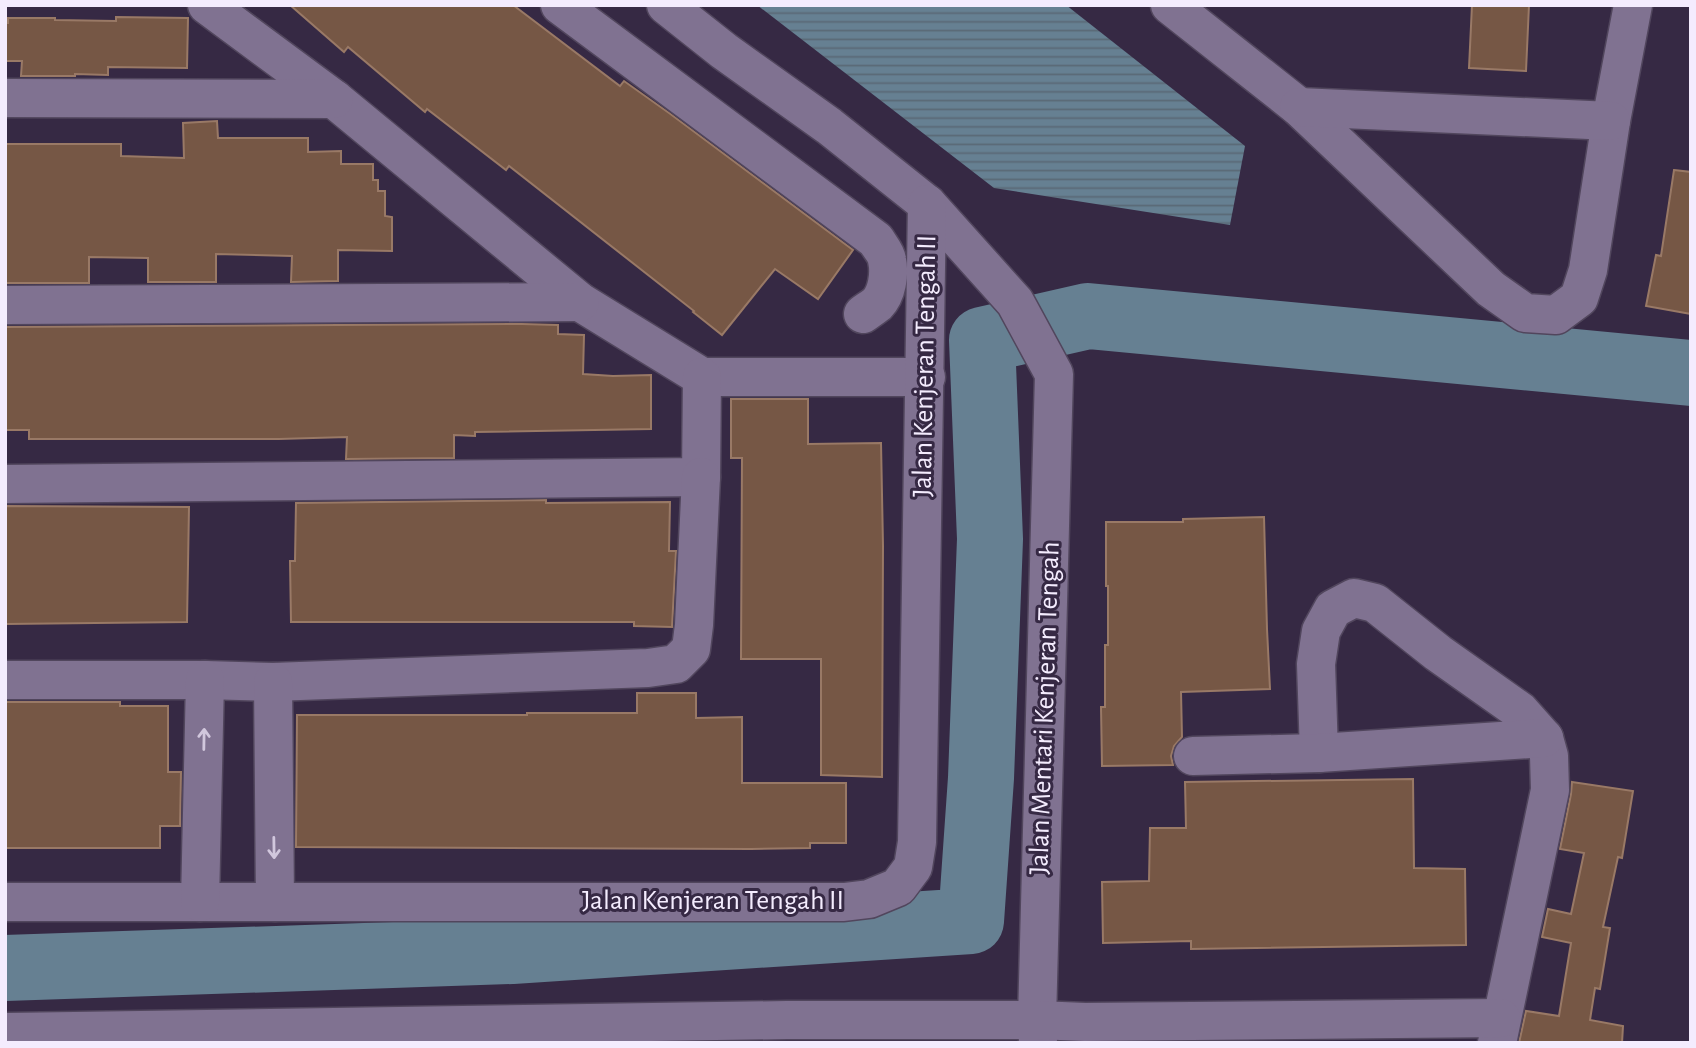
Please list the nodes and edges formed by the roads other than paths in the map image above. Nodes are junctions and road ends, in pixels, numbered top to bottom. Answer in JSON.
{"nodes":[{"id":1,"x":207,"y":5,"type":"edge"},
{"id":2,"x":560,"y":5,"type":"edge"},
{"id":3,"x":666,"y":5,"type":"edge"},
{"id":4,"x":1170,"y":5,"type":"edge"},
{"id":5,"x":1633,"y":5,"type":"edge"},
{"id":6,"x":5,"y":98,"type":"edge"},
{"id":7,"x":334,"y":99,"type":"junction"},
{"id":8,"x":1300,"y":107,"type":"junction"},
{"id":9,"x":1611,"y":121,"type":"junction"},
{"id":10,"x":928,"y":204,"type":"junction"},
{"id":11,"x":580,"y":302,"type":"junction"},
{"id":12,"x":5,"y":305,"type":"edge"},
{"id":13,"x":863,"y":314,"type":"dead end"},
{"id":14,"x":702,"y":377,"type":"junction"},
{"id":15,"x":926,"y":377,"type":"junction"},
{"id":16,"x":701,"y":477,"type":"junction"},
{"id":17,"x":5,"y":484,"type":"edge"},
{"id":18,"x":5,"y":680,"type":"edge"},
{"id":19,"x":205,"y":680,"type":"junction"},
{"id":20,"x":273,"y":682,"type":"junction"},
{"id":21,"x":1544,"y":738,"type":"junction"},
{"id":22,"x":1319,"y":753,"type":"junction"},
{"id":23,"x":1193,"y":756,"type":"dead end"},
{"id":24,"x":5,"y":902,"type":"edge"},
{"id":25,"x":200,"y":902,"type":"junction"},
{"id":26,"x":275,"y":902,"type":"junction"},
{"id":27,"x":788,"y":1031,"type":"edge"},
{"id":28,"x":1499,"y":1031,"type":"edge"},
{"id":29,"x":1037,"y":1032,"type":"edge"},
{"id":30,"x":5,"y":1035,"type":"edge"}],
"edges":[{"from":1,"to":7,"type":"street"},
{"from":2,"to":13,"type":"street"},
{"from":3,"to":10,"type":"street"},
{"from":4,"to":8,"type":"street"},
{"from":5,"to":9,"type":"street"},
{"from":6,"to":7,"type":"street"},
{"from":7,"to":11,"type":"street"},
{"from":8,"to":9,"type":"street"},
{"from":8,"to":9,"type":"street"},
{"from":10,"to":15,"type":"street","name":"Jalan Kenjeran Tengah II"},
{"from":10,"to":29,"type":"street","name":"Jalan Mentari Kenjeran Tengah"},
{"from":11,"to":12,"type":"street"},
{"from":11,"to":14,"type":"street"},
{"from":14,"to":15,"type":"street"},
{"from":14,"to":16,"type":"street"},
{"from":15,"to":26,"type":"street","name":"Jalan Kenjeran Tengah II"},
{"from":16,"to":17,"type":"street"},
{"from":16,"to":20,"type":"street"},
{"from":18,"to":19,"type":"street"},
{"from":19,"to":20,"type":"street"},
{"from":25,"to":19,"type":"street","one_way":true},
{"from":20,"to":26,"type":"street","one_way":true},
{"from":21,"to":22,"type":"street"},
{"from":21,"to":22,"type":"street"},
{"from":21,"to":28,"type":"street"},
{"from":22,"to":23,"type":"street"},
{"from":24,"to":25,"type":"street","name":"Jalan Kenjeran Tengah II"},
{"from":25,"to":26,"type":"street","name":"Jalan Kenjeran Tengah II"},
{"from":27,"to":29,"type":"street"},
{"from":27,"to":30,"type":"street"},
{"from":28,"to":29,"type":"street"}]}
